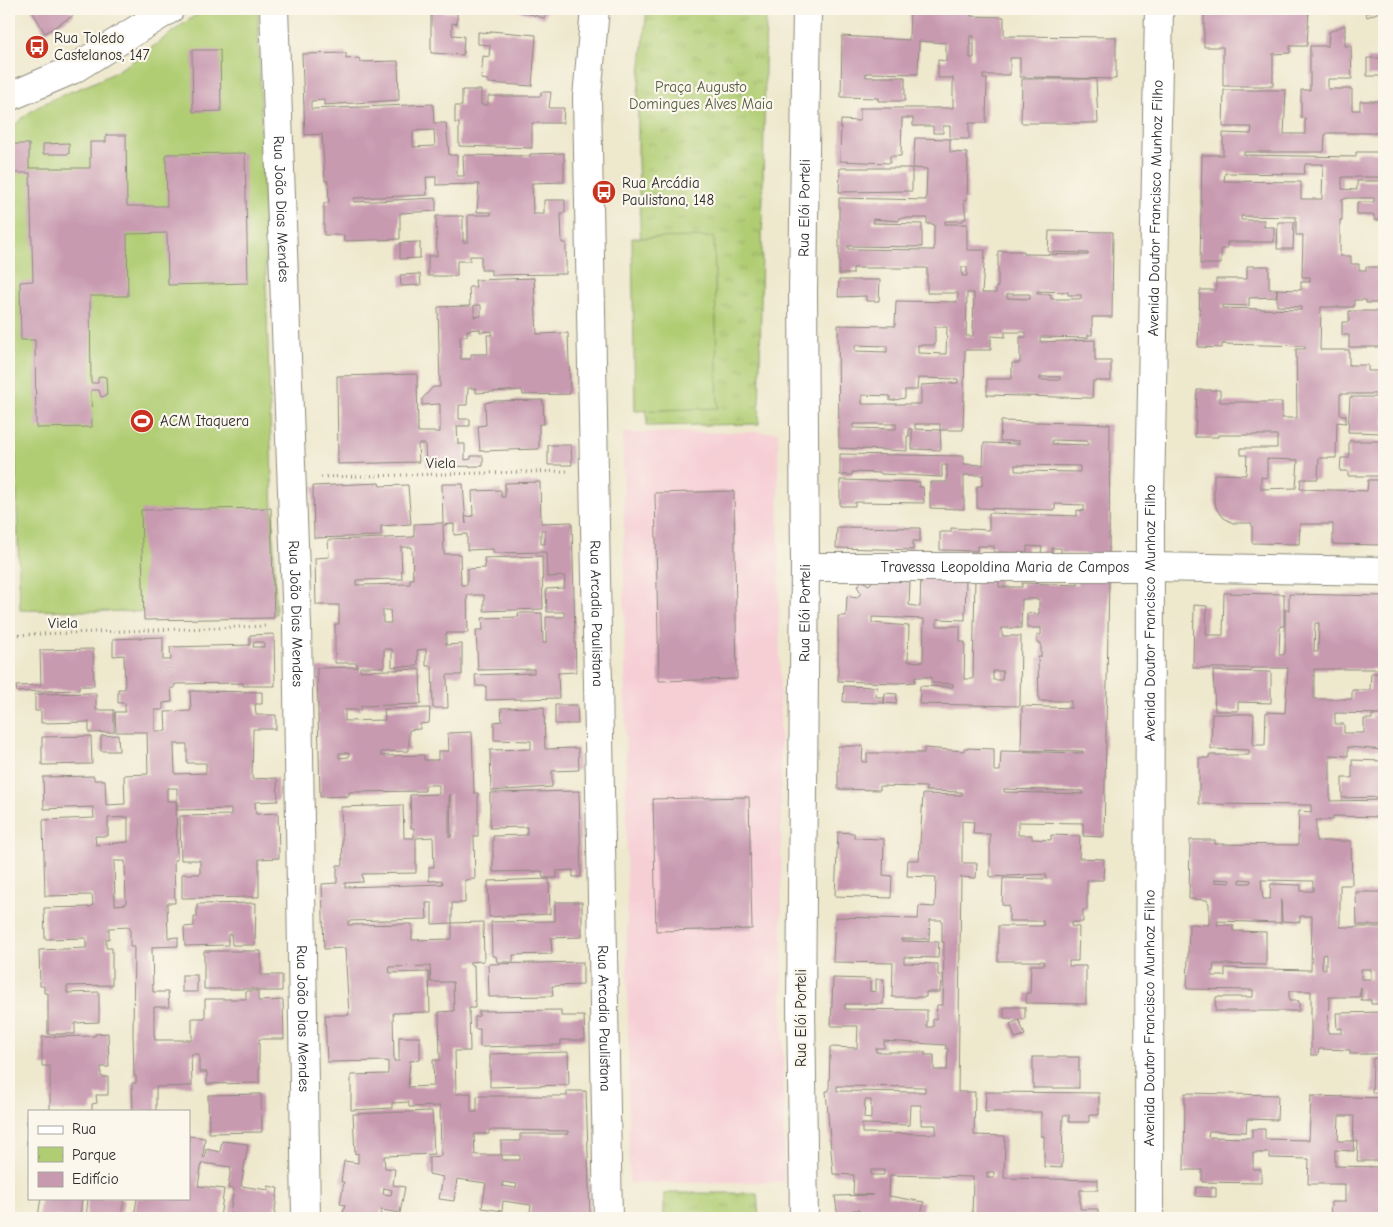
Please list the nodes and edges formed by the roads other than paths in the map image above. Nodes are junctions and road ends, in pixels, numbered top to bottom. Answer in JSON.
{"nodes":[{"id":1,"x":170,"y":9,"type":"edge"},
{"id":2,"x":274,"y":9,"type":"edge"},
{"id":3,"x":595,"y":9,"type":"edge"},
{"id":4,"x":808,"y":9,"type":"edge"},
{"id":5,"x":1159,"y":9,"type":"edge"},
{"id":6,"x":9,"y":97,"type":"edge"},
{"id":7,"x":804,"y":567,"type":"junction"},
{"id":8,"x":1150,"y":567,"type":"junction"},
{"id":9,"x":1384,"y":571,"type":"edge"},
{"id":10,"x":306,"y":1218,"type":"edge"},
{"id":11,"x":608,"y":1218,"type":"edge"},
{"id":12,"x":804,"y":1218,"type":"edge"},
{"id":13,"x":1150,"y":1218,"type":"edge"}],
"edges":[{"from":1,"to":6,"type":"street"},
{"from":2,"to":10,"type":"street","name":"Rua João Dias Mendes"},
{"from":3,"to":11,"type":"street","name":"Rua Arcadia Paulistana"},
{"from":4,"to":7,"type":"street","name":"Rua Elói Porteli"},
{"from":5,"to":8,"type":"street","name":"Avenida Doutor Francisco Munhoz Filho"},
{"from":7,"to":8,"type":"street","name":"Travessa Leopoldina Maria de Campos"},
{"from":7,"to":12,"type":"street","name":"Rua Elói Porteli"},
{"from":8,"to":9,"type":"street","name":"Travessa Leopoldina Maria de Campos"},
{"from":8,"to":13,"type":"street","name":"Avenida Doutor Francisco Munhoz Filho"}]}
